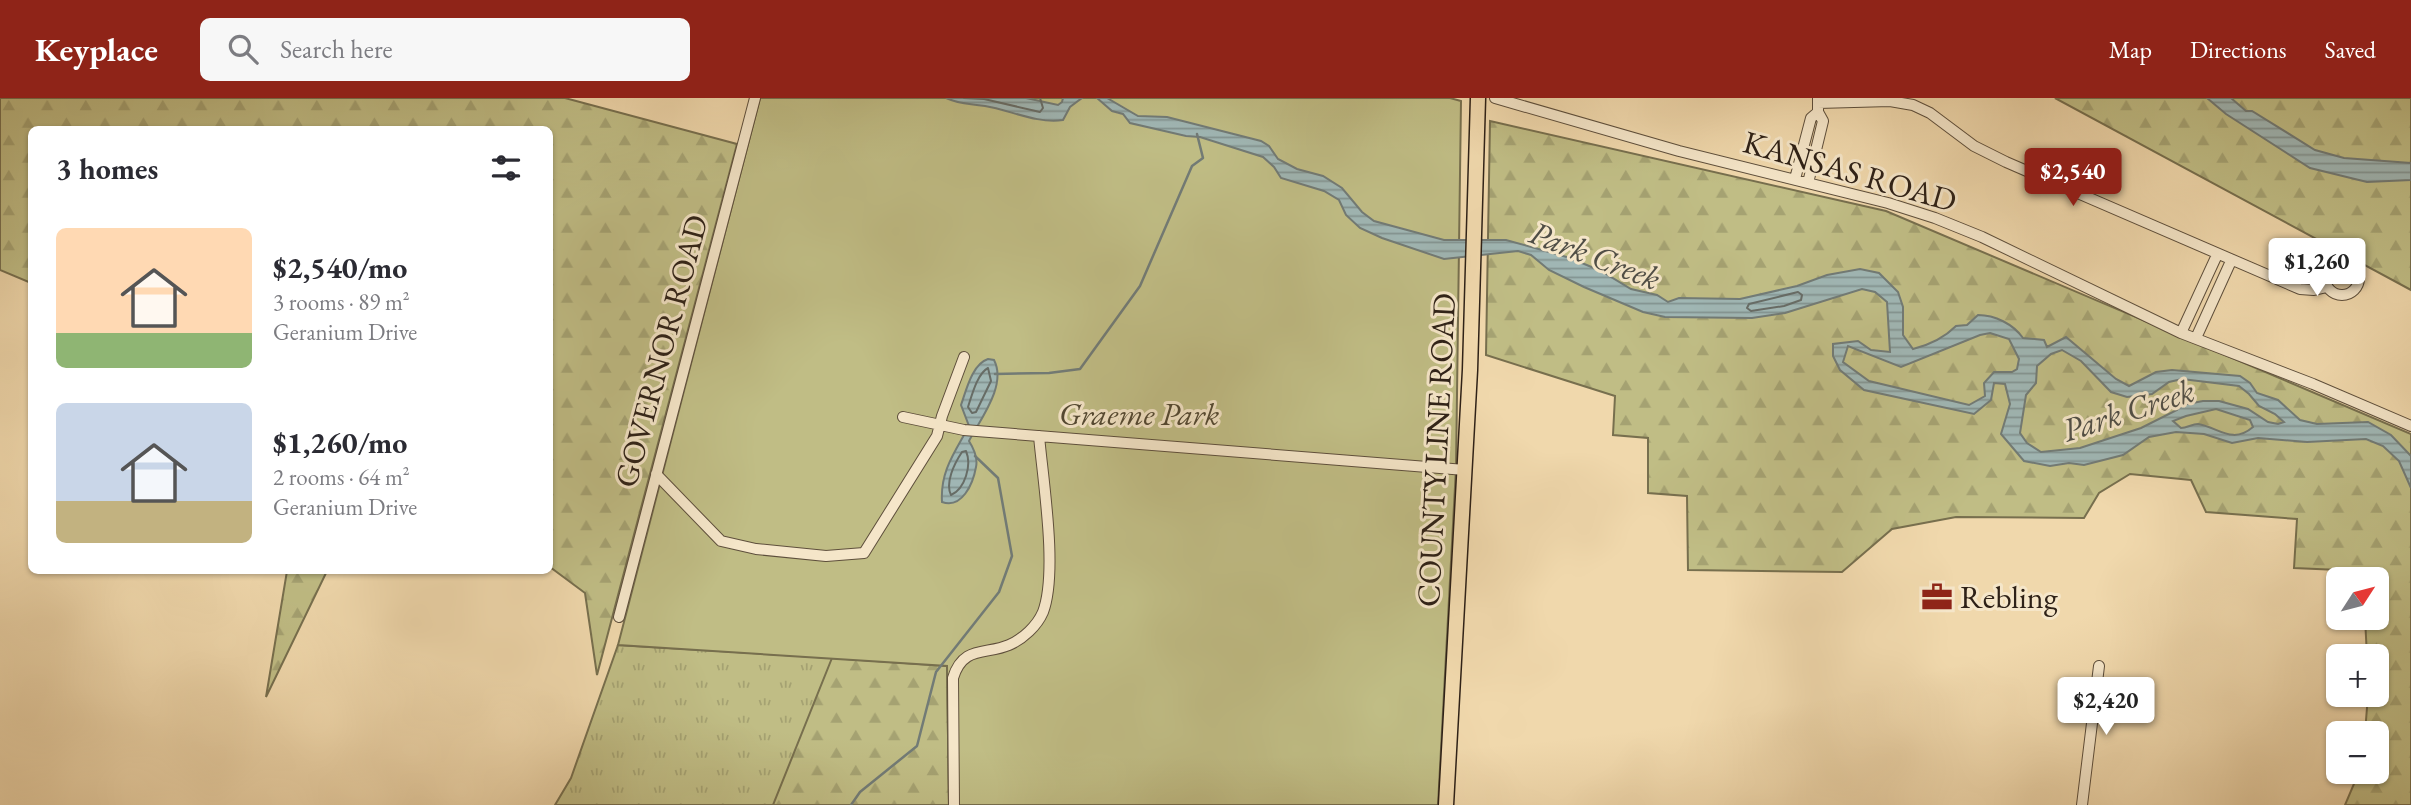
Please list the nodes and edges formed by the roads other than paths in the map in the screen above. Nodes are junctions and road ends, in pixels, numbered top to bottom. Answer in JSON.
{"nodes":[{"id":1,"x":755,"y":98,"type":"edge"},
{"id":2,"x":1478,"y":98,"type":"edge"},
{"id":3,"x":1495,"y":98,"type":"edge"},
{"id":4,"x":1818,"y":104,"type":"edge"},
{"id":5,"x":1795,"y":179,"type":"junction"},
{"id":6,"x":1808,"y":183,"type":"junction"},
{"id":7,"x":2217,"y":255,"type":"junction"},
{"id":8,"x":2231,"y":261,"type":"junction"},
{"id":9,"x":2327,"y":287,"type":"dead end"},
{"id":10,"x":2181,"y":333,"type":"junction"},
{"id":11,"x":2196,"y":338,"type":"junction"},
{"id":12,"x":964,"y":357,"type":"dead end"},
{"id":13,"x":903,"y":417,"type":"dead end"},
{"id":14,"x":940,"y":424,"type":"junction"},
{"id":15,"x":2411,"y":426,"type":"edge"},
{"id":16,"x":1040,"y":436,"type":"junction"},
{"id":17,"x":1465,"y":470,"type":"junction"},
{"id":18,"x":656,"y":474,"type":"junction"},
{"id":19,"x":618,"y":617,"type":"dead end"},
{"id":20,"x":2099,"y":666,"type":"dead end"},
{"id":21,"x":954,"y":805,"type":"edge"},
{"id":22,"x":1446,"y":805,"type":"edge"},
{"id":23,"x":2082,"y":805,"type":"edge"}],
"edges":[{"from":1,"to":18,"type":"street","name":"GOVERNOR ROAD"},
{"from":2,"to":17,"type":"main road","name":"COUNTY LINE ROAD"},
{"from":3,"to":5,"type":"street","name":"KANSAS ROAD"},
{"from":4,"to":5,"type":"street"},
{"from":4,"to":6,"type":"street"},
{"from":4,"to":7,"type":"street"},
{"from":5,"to":6,"type":"street","name":"KANSAS ROAD"},
{"from":6,"to":10,"type":"street","name":"KANSAS ROAD"},
{"from":7,"to":8,"type":"street"},
{"from":7,"to":10,"type":"street"},
{"from":8,"to":9,"type":"street"},
{"from":8,"to":11,"type":"street"},
{"from":10,"to":11,"type":"street","name":"KANSAS ROAD"},
{"from":11,"to":15,"type":"street","name":"KANSAS ROAD"},
{"from":12,"to":14,"type":"street"},
{"from":13,"to":14,"type":"street"},
{"from":14,"to":16,"type":"street"},
{"from":14,"to":18,"type":"street"},
{"from":16,"to":17,"type":"street"},
{"from":16,"to":21,"type":"street"},
{"from":17,"to":22,"type":"main road","name":"COUNTY LINE ROAD"},
{"from":18,"to":19,"type":"street","name":"GOVERNOR ROAD"},
{"from":20,"to":23,"type":"street"}]}
